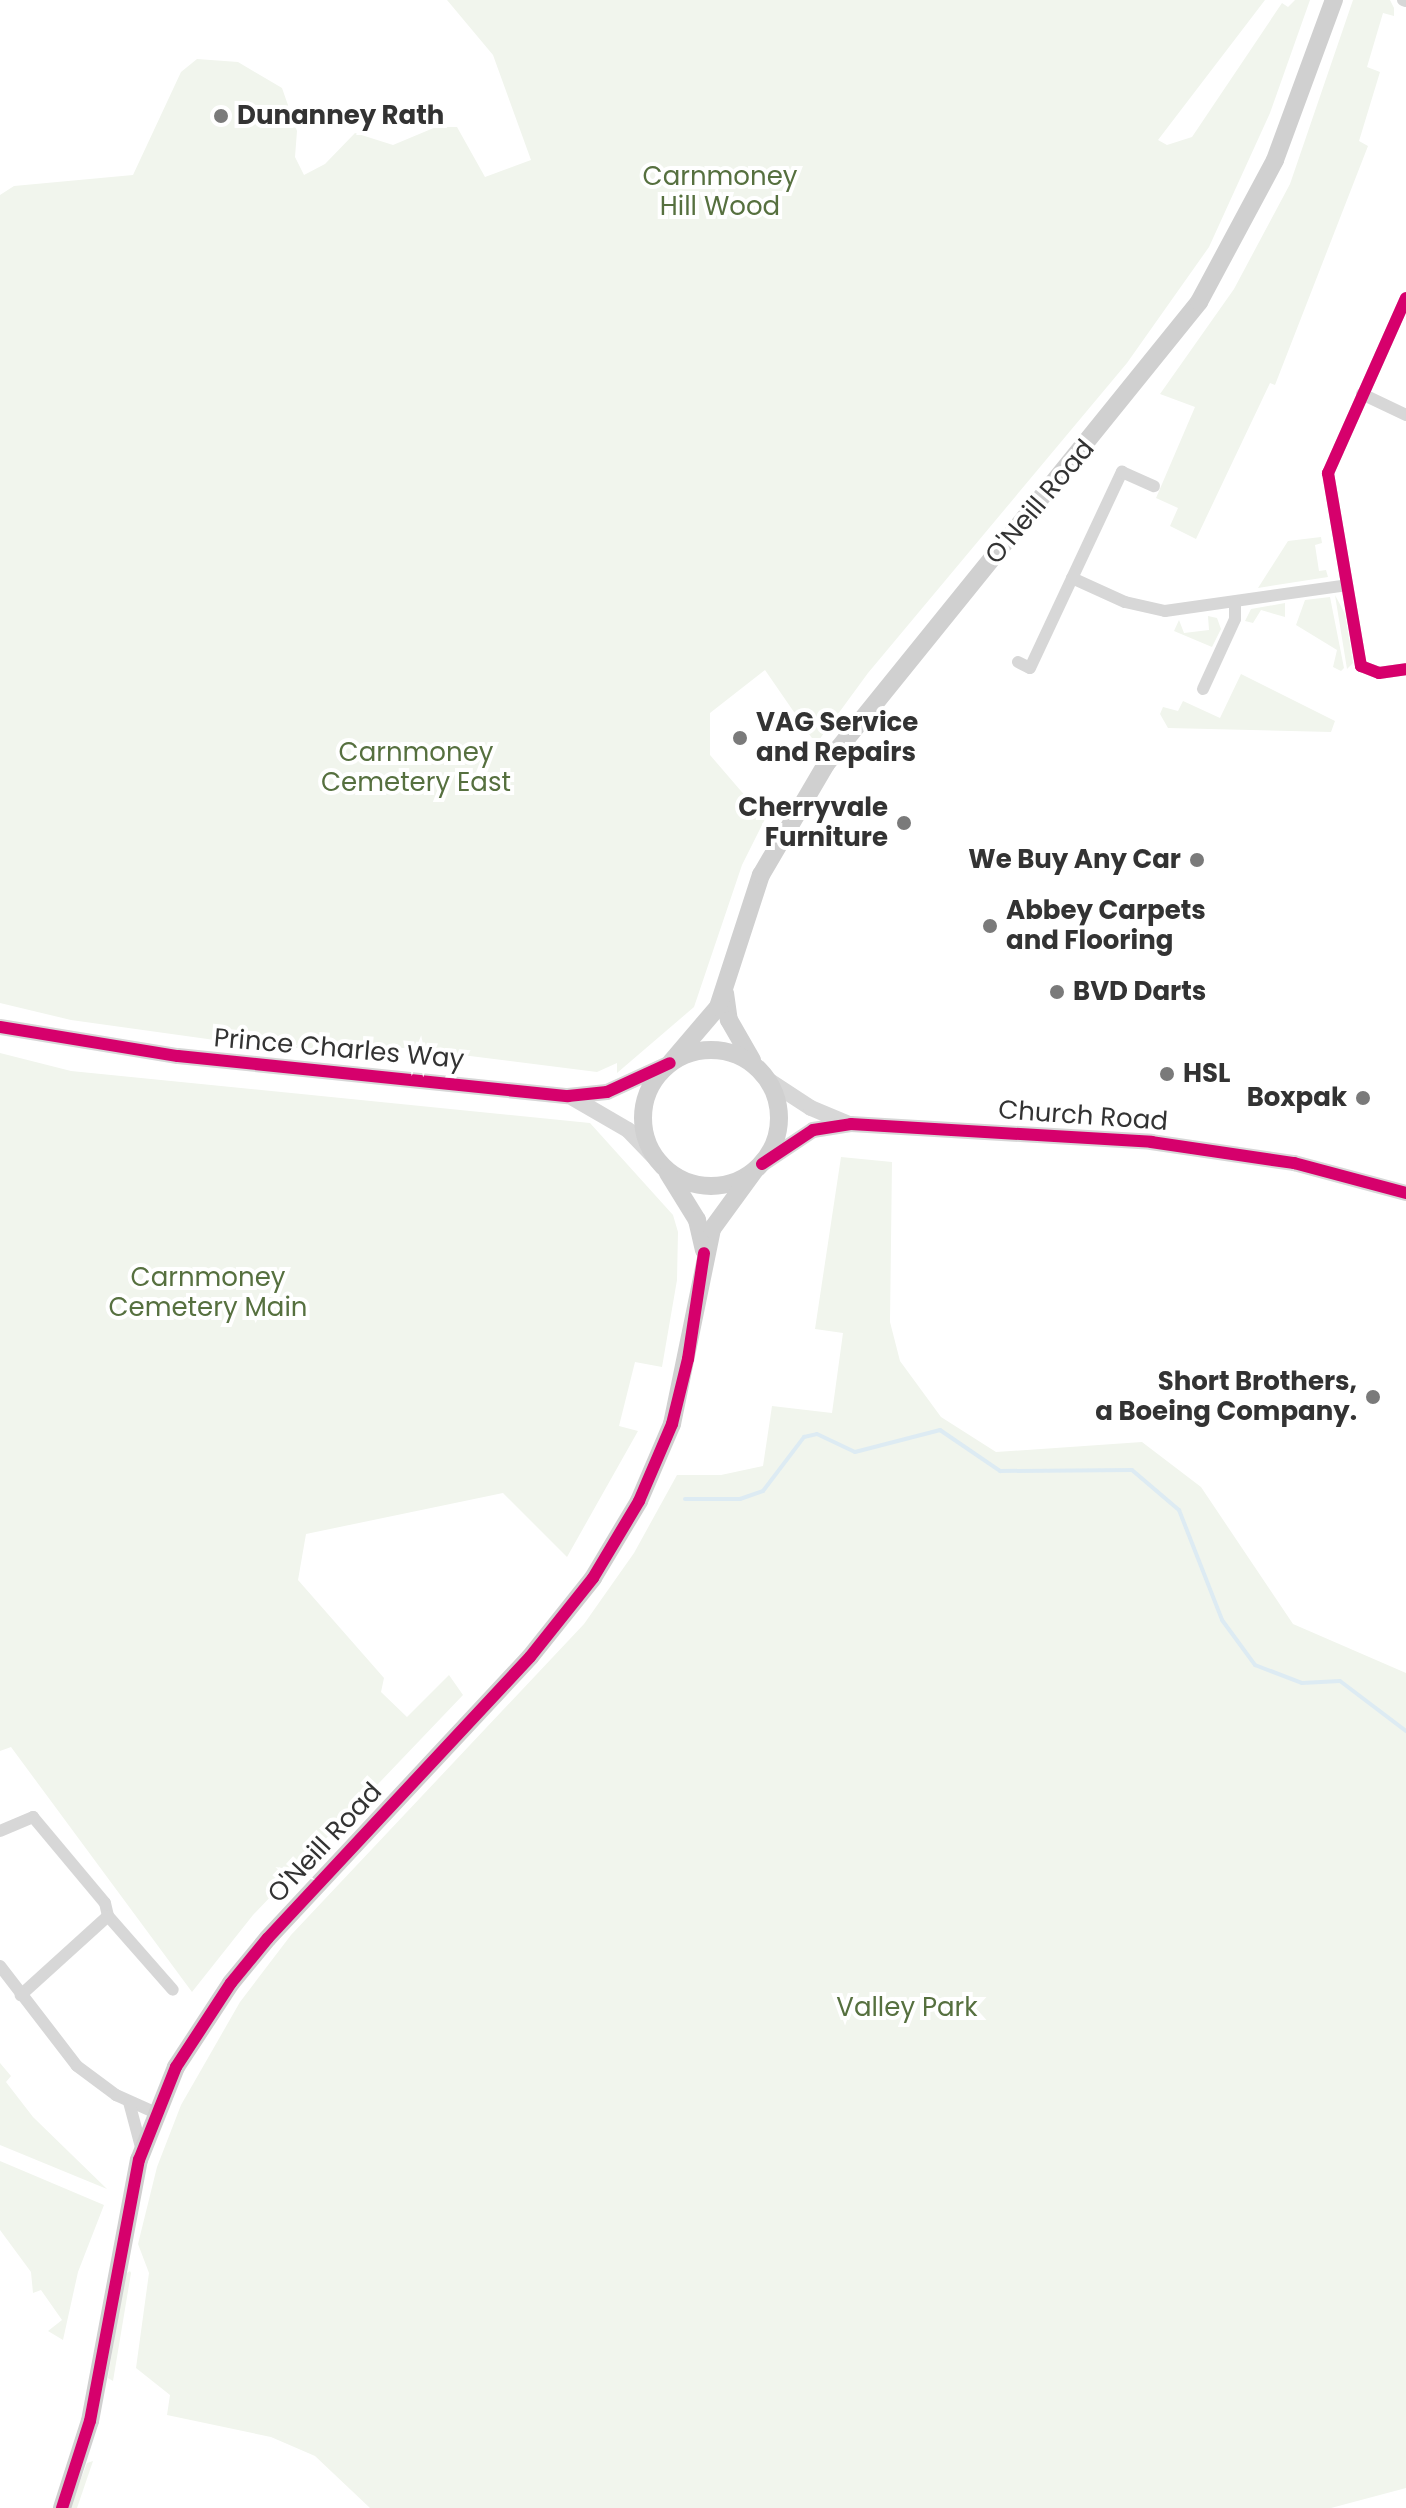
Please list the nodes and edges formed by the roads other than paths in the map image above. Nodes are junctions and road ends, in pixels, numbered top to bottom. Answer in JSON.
{"nodes":[{"id":1,"x":1334,"y":0,"type":"edge"},
{"id":2,"x":1406,"y":298,"type":"edge"},
{"id":3,"x":1362,"y":394,"type":"junction"},
{"id":4,"x":1406,"y":415,"type":"edge"},
{"id":5,"x":1154,"y":486,"type":"dead end"},
{"id":6,"x":1072,"y":578,"type":"junction"},
{"id":7,"x":1347,"y":585,"type":"junction"},
{"id":8,"x":1235,"y":603,"type":"junction"},
{"id":9,"x":1018,"y":662,"type":"dead end"},
{"id":10,"x":1406,"y":669,"type":"edge"},
{"id":11,"x":1203,"y":689,"type":"dead end"},
{"id":12,"x":725,"y":990,"type":"junction"},
{"id":13,"x":0,"y":1027,"type":"edge"},
{"id":14,"x":671,"y":1063,"type":"junction"},
{"id":15,"x":763,"y":1073,"type":"junction"},
{"id":16,"x":568,"y":1096,"type":"junction"},
{"id":17,"x":851,"y":1124,"type":"junction"},
{"id":18,"x":660,"y":1163,"type":"junction"},
{"id":19,"x":758,"y":1167,"type":"junction"},
{"id":20,"x":1406,"y":1193,"type":"edge"},
{"id":21,"x":704,"y":1253,"type":"junction"},
{"id":22,"x":0,"y":1831,"type":"edge"},
{"id":23,"x":108,"y":1916,"type":"junction"},
{"id":24,"x":0,"y":1966,"type":"edge"},
{"id":25,"x":173,"y":1990,"type":"dead end"},
{"id":26,"x":21,"y":1995,"type":"junction"},
{"id":27,"x":129,"y":2102,"type":"junction"},
{"id":28,"x":156,"y":2113,"type":"junction"},
{"id":29,"x":142,"y":2151,"type":"junction"},
{"id":30,"x":62,"y":2508,"type":"edge"}],
"edges":[{"from":1,"to":12,"type":"main road","name":"O'Neill Road"},
{"from":2,"to":3,"type":"street"},
{"from":3,"to":4,"type":"street"},
{"from":3,"to":7,"type":"street"},
{"from":5,"to":6,"type":"street"},
{"from":6,"to":8,"type":"street"},
{"from":6,"to":9,"type":"street"},
{"from":7,"to":8,"type":"street"},
{"from":7,"to":10,"type":"street"},
{"from":8,"to":11,"type":"street"},
{"from":12,"to":14,"type":"main road","name":"O'Neill Road"},
{"from":12,"to":15,"type":"main road"},
{"from":13,"to":16,"type":"street","name":"Prince Charles Way"},
{"from":14,"to":15,"type":"main road"},
{"from":14,"to":16,"type":"street","name":"Prince Charles Way"},
{"from":14,"to":18,"type":"main road"},
{"from":15,"to":17,"type":"street","name":"Church Road"},
{"from":15,"to":19,"type":"main road"},
{"from":16,"to":18,"type":"street","name":"Prince Charles Way"},
{"from":17,"to":19,"type":"street","name":"Church Road"},
{"from":17,"to":20,"type":"street","name":"Church Road"},
{"from":18,"to":19,"type":"main road"},
{"from":18,"to":21,"type":"main road","name":"O'Neill Road"},
{"from":19,"to":21,"type":"main road","name":"O'Neill Road"},
{"from":21,"to":28,"type":"main road","name":"O'Neill Road"},
{"from":22,"to":23,"type":"street"},
{"from":23,"to":25,"type":"street"},
{"from":23,"to":26,"type":"street"},
{"from":24,"to":26,"type":"street"},
{"from":26,"to":27,"type":"street"},
{"from":27,"to":28,"type":"street"},
{"from":27,"to":29,"type":"street"},
{"from":28,"to":29,"type":"main road","name":"O'Neill Road"},
{"from":29,"to":30,"type":"main road","name":"O'Neill Road"}]}
